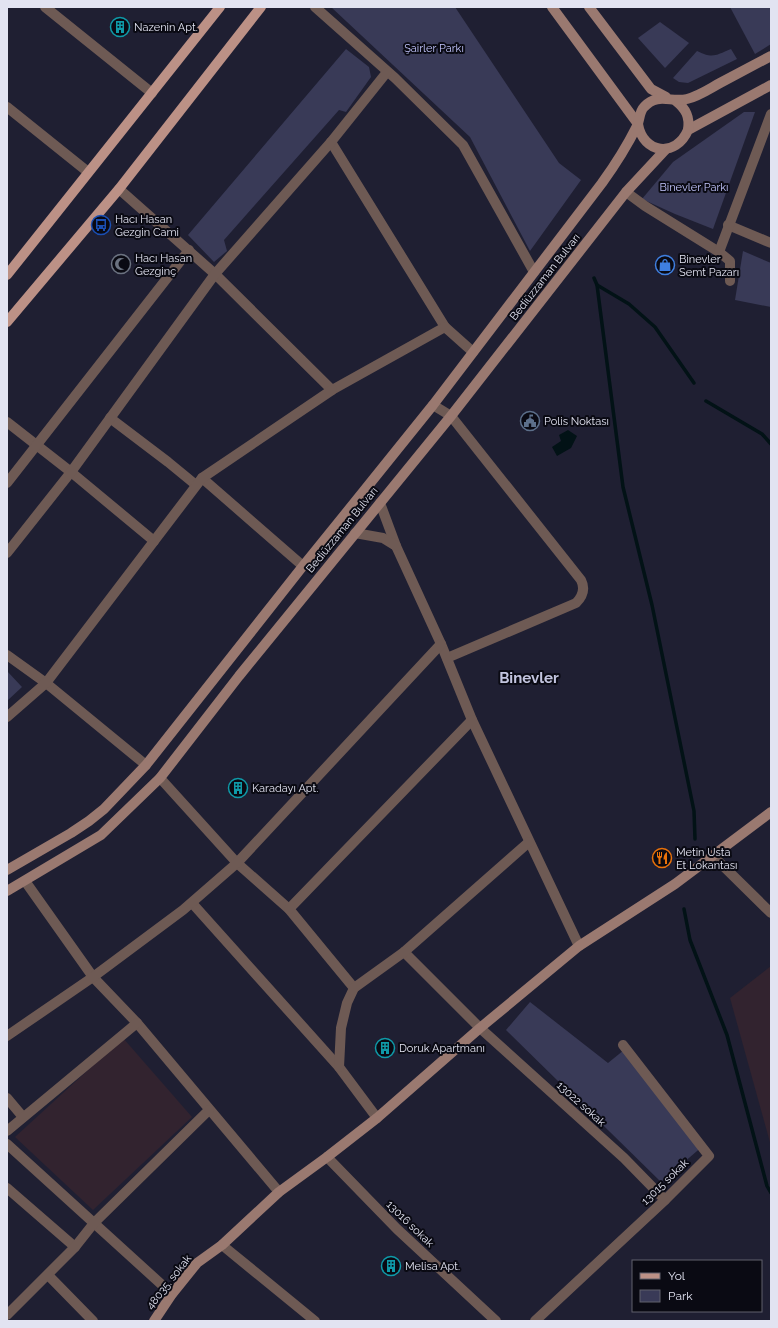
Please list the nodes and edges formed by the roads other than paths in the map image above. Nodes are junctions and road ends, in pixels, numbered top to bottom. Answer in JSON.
{"nodes":[{"id":1,"x":45,"y":7,"type":"edge"},
{"id":2,"x":220,"y":7,"type":"edge"},
{"id":3,"x":261,"y":7,"type":"edge"},
{"id":4,"x":315,"y":7,"type":"edge"},
{"id":5,"x":552,"y":7,"type":"edge"},
{"id":6,"x":589,"y":7,"type":"edge"},
{"id":7,"x":771,"y":56,"type":"edge"},
{"id":8,"x":387,"y":72,"type":"junction"},
{"id":9,"x":771,"y":85,"type":"edge"},
{"id":10,"x":152,"y":93,"type":"junction"},
{"id":11,"x":672,"y":100,"type":"junction"},
{"id":12,"x":7,"y":107,"type":"edge"},
{"id":13,"x":771,"y":114,"type":"edge"},
{"id":14,"x":638,"y":124,"type":"junction"},
{"id":15,"x":688,"y":130,"type":"junction"},
{"id":16,"x":331,"y":142,"type":"junction"},
{"id":17,"x":666,"y":149,"type":"junction"},
{"id":18,"x":88,"y":172,"type":"junction"},
{"id":19,"x":119,"y":189,"type":"junction"},
{"id":20,"x":626,"y":192,"type":"junction"},
{"id":21,"x":728,"y":225,"type":"junction"},
{"id":22,"x":771,"y":243,"type":"edge"},
{"id":23,"x":189,"y":250,"type":"junction"},
{"id":24,"x":719,"y":252,"type":"junction"},
{"id":25,"x":534,"y":272,"type":"junction"},
{"id":26,"x":215,"y":274,"type":"junction"},
{"id":27,"x":7,"y":275,"type":"edge"},
{"id":28,"x":730,"y":281,"type":"dead end"},
{"id":29,"x":7,"y":322,"type":"edge"},
{"id":30,"x":445,"y":327,"type":"junction"},
{"id":31,"x":473,"y":352,"type":"junction"},
{"id":32,"x":332,"y":390,"type":"junction"},
{"id":33,"x":433,"y":405,"type":"junction"},
{"id":34,"x":451,"y":416,"type":"junction"},
{"id":35,"x":110,"y":418,"type":"junction"},
{"id":36,"x":7,"y":422,"type":"edge"},
{"id":37,"x":36,"y":445,"type":"junction"},
{"id":38,"x":71,"y":472,"type":"junction"},
{"id":39,"x":199,"y":482,"type":"junction"},
{"id":40,"x":7,"y":483,"type":"edge"},
{"id":41,"x":380,"y":503,"type":"junction"},
{"id":42,"x":355,"y":533,"type":"junction"},
{"id":43,"x":154,"y":541,"type":"junction"},
{"id":44,"x":396,"y":546,"type":"junction"},
{"id":45,"x":7,"y":553,"type":"edge"},
{"id":46,"x":302,"y":566,"type":"junction"},
{"id":47,"x":441,"y":644,"type":"junction"},
{"id":48,"x":7,"y":655,"type":"edge"},
{"id":49,"x":447,"y":658,"type":"junction"},
{"id":50,"x":46,"y":683,"type":"junction"},
{"id":51,"x":7,"y":718,"type":"edge"},
{"id":52,"x":472,"y":720,"type":"junction"},
{"id":53,"x":146,"y":765,"type":"junction"},
{"id":54,"x":160,"y":778,"type":"junction"},
{"id":55,"x":771,"y":812,"type":"edge"},
{"id":56,"x":529,"y":842,"type":"junction"},
{"id":57,"x":712,"y":855,"type":"junction"},
{"id":58,"x":237,"y":863,"type":"junction"},
{"id":59,"x":7,"y":870,"type":"edge"},
{"id":60,"x":25,"y":880,"type":"junction"},
{"id":61,"x":7,"y":892,"type":"edge"},
{"id":62,"x":192,"y":903,"type":"junction"},
{"id":63,"x":289,"y":909,"type":"junction"},
{"id":64,"x":771,"y":913,"type":"edge"},
{"id":65,"x":579,"y":946,"type":"junction"},
{"id":66,"x":404,"y":952,"type":"junction"},
{"id":67,"x":93,"y":977,"type":"junction"},
{"id":68,"x":354,"y":988,"type":"junction"},
{"id":69,"x":137,"y":1022,"type":"junction"},
{"id":70,"x":480,"y":1028,"type":"junction"},
{"id":71,"x":7,"y":1036,"type":"edge"},
{"id":72,"x":623,"y":1045,"type":"dead end"},
{"id":73,"x":339,"y":1067,"type":"junction"},
{"id":74,"x":7,"y":1098,"type":"edge"},
{"id":75,"x":209,"y":1110,"type":"junction"},
{"id":76,"x":23,"y":1117,"type":"junction"},
{"id":77,"x":377,"y":1118,"type":"junction"},
{"id":78,"x":7,"y":1131,"type":"edge"},
{"id":79,"x":7,"y":1144,"type":"edge"},
{"id":80,"x":327,"y":1157,"type":"junction"},
{"id":81,"x":7,"y":1188,"type":"edge"},
{"id":82,"x":279,"y":1192,"type":"junction"},
{"id":83,"x":665,"y":1200,"type":"junction"},
{"id":84,"x":94,"y":1223,"type":"junction"},
{"id":85,"x":222,"y":1245,"type":"junction"},
{"id":86,"x":75,"y":1247,"type":"junction"},
{"id":87,"x":48,"y":1275,"type":"junction"},
{"id":88,"x":172,"y":1294,"type":"junction"},
{"id":89,"x":7,"y":1315,"type":"edge"},
{"id":90,"x":304,"y":1318,"type":"edge"},
{"id":91,"x":94,"y":1321,"type":"edge"},
{"id":92,"x":154,"y":1321,"type":"edge"},
{"id":93,"x":315,"y":1321,"type":"edge"},
{"id":94,"x":496,"y":1321,"type":"edge"},
{"id":95,"x":535,"y":1321,"type":"edge"}],
"edges":[{"from":1,"to":10,"type":"street"},
{"from":2,"to":10,"type":"main road"},
{"from":3,"to":19,"type":"main road"},
{"from":4,"to":8,"type":"street"},
{"from":5,"to":14,"type":"street"},
{"from":6,"to":11,"type":"street"},
{"from":7,"to":11,"type":"street"},
{"from":8,"to":16,"type":"street"},
{"from":8,"to":25,"type":"street"},
{"from":9,"to":15,"type":"street"},
{"from":10,"to":18,"type":"main road"},
{"from":11,"to":14,"type":"street"},
{"from":11,"to":15,"type":"street"},
{"from":12,"to":18,"type":"street"},
{"from":13,"to":21,"type":"street"},
{"from":14,"to":17,"type":"street"},
{"from":14,"to":25,"type":"street","name":"Bediüzzaman Bulvarı"},
{"from":15,"to":17,"type":"street"},
{"from":16,"to":26,"type":"street"},
{"from":16,"to":30,"type":"street"},
{"from":17,"to":20,"type":"street","name":"Bediüzzaman Bulvarı"},
{"from":18,"to":27,"type":"main road"},
{"from":19,"to":23,"type":"street"},
{"from":19,"to":29,"type":"main road"},
{"from":20,"to":24,"type":"street"},
{"from":20,"to":34,"type":"street","name":"Bediüzzaman Bulvarı"},
{"from":21,"to":22,"type":"street"},
{"from":21,"to":24,"type":"street"},
{"from":23,"to":26,"type":"street"},
{"from":23,"to":37,"type":"street"},
{"from":24,"to":28,"type":"street"},
{"from":25,"to":31,"type":"street","name":"Bediüzzaman Bulvarı"},
{"from":26,"to":32,"type":"street"},
{"from":26,"to":35,"type":"street"},
{"from":30,"to":31,"type":"street"},
{"from":30,"to":32,"type":"street"},
{"from":31,"to":33,"type":"street","name":"Bediüzzaman Bulvarı"},
{"from":32,"to":39,"type":"street"},
{"from":33,"to":34,"type":"street"},
{"from":33,"to":46,"type":"street","name":"Bediüzzaman Bulvarı"},
{"from":34,"to":41,"type":"street","name":"Bediüzzaman Bulvarı"},
{"from":34,"to":49,"type":"street"},
{"from":35,"to":38,"type":"street"},
{"from":35,"to":39,"type":"street"},
{"from":36,"to":37,"type":"street"},
{"from":37,"to":38,"type":"street"},
{"from":37,"to":40,"type":"street"},
{"from":38,"to":43,"type":"street"},
{"from":38,"to":45,"type":"street"},
{"from":39,"to":43,"type":"street"},
{"from":39,"to":46,"type":"street"},
{"from":41,"to":42,"type":"street","name":"Bediüzzaman Bulvarı"},
{"from":41,"to":44,"type":"street"},
{"from":42,"to":44,"type":"street"},
{"from":42,"to":54,"type":"street","name":"Bediüzzaman Bulvarı"},
{"from":43,"to":50,"type":"street"},
{"from":44,"to":47,"type":"street"},
{"from":46,"to":53,"type":"street","name":"Bediüzzaman Bulvarı"},
{"from":47,"to":49,"type":"street"},
{"from":47,"to":58,"type":"street"},
{"from":48,"to":50,"type":"street"},
{"from":49,"to":52,"type":"street"},
{"from":50,"to":51,"type":"street"},
{"from":50,"to":53,"type":"street"},
{"from":52,"to":56,"type":"street"},
{"from":52,"to":63,"type":"street"},
{"from":53,"to":59,"type":"street","name":"Bediüzzaman Bulvarı"},
{"from":54,"to":58,"type":"street"},
{"from":54,"to":60,"type":"street","name":"Bediüzzaman Bulvarı"},
{"from":55,"to":57,"type":"street","name":"48035. sokak"},
{"from":56,"to":65,"type":"street"},
{"from":56,"to":66,"type":"street"},
{"from":57,"to":64,"type":"street"},
{"from":57,"to":65,"type":"street","name":"48035. sokak"},
{"from":58,"to":62,"type":"street"},
{"from":58,"to":63,"type":"street"},
{"from":60,"to":61,"type":"street","name":"Bediüzzaman Bulvarı"},
{"from":60,"to":67,"type":"street"},
{"from":62,"to":67,"type":"street"},
{"from":62,"to":73,"type":"street"},
{"from":63,"to":68,"type":"street"},
{"from":65,"to":70,"type":"street","name":"48035. sokak"},
{"from":66,"to":68,"type":"street"},
{"from":66,"to":70,"type":"street","name":"13022 sokak"},
{"from":67,"to":69,"type":"street"},
{"from":67,"to":71,"type":"street"},
{"from":68,"to":73,"type":"street"},
{"from":69,"to":75,"type":"street"},
{"from":69,"to":76,"type":"street"},
{"from":70,"to":77,"type":"street","name":"48035. sokak"},
{"from":70,"to":83,"type":"street","name":"13022 sokak"},
{"from":72,"to":83,"type":"street","name":"13015 sokak"},
{"from":73,"to":77,"type":"street"},
{"from":74,"to":76,"type":"street"},
{"from":75,"to":82,"type":"street"},
{"from":75,"to":84,"type":"street"},
{"from":76,"to":78,"type":"street"},
{"from":77,"to":80,"type":"street","name":"48035. sokak"},
{"from":79,"to":84,"type":"street"},
{"from":80,"to":82,"type":"street","name":"48035. sokak"},
{"from":80,"to":94,"type":"street","name":"13016 sokak"},
{"from":81,"to":86,"type":"street"},
{"from":82,"to":85,"type":"street","name":"48035. sokak"},
{"from":83,"to":95,"type":"street","name":"13015 sokak"},
{"from":84,"to":86,"type":"street"},
{"from":84,"to":88,"type":"street"},
{"from":85,"to":88,"type":"street","name":"48035. sokak"},
{"from":85,"to":90,"type":"street"},
{"from":86,"to":87,"type":"street"},
{"from":87,"to":89,"type":"street"},
{"from":87,"to":91,"type":"street"},
{"from":88,"to":92,"type":"street","name":"48035. sokak"},
{"from":90,"to":93,"type":"street"}]}
